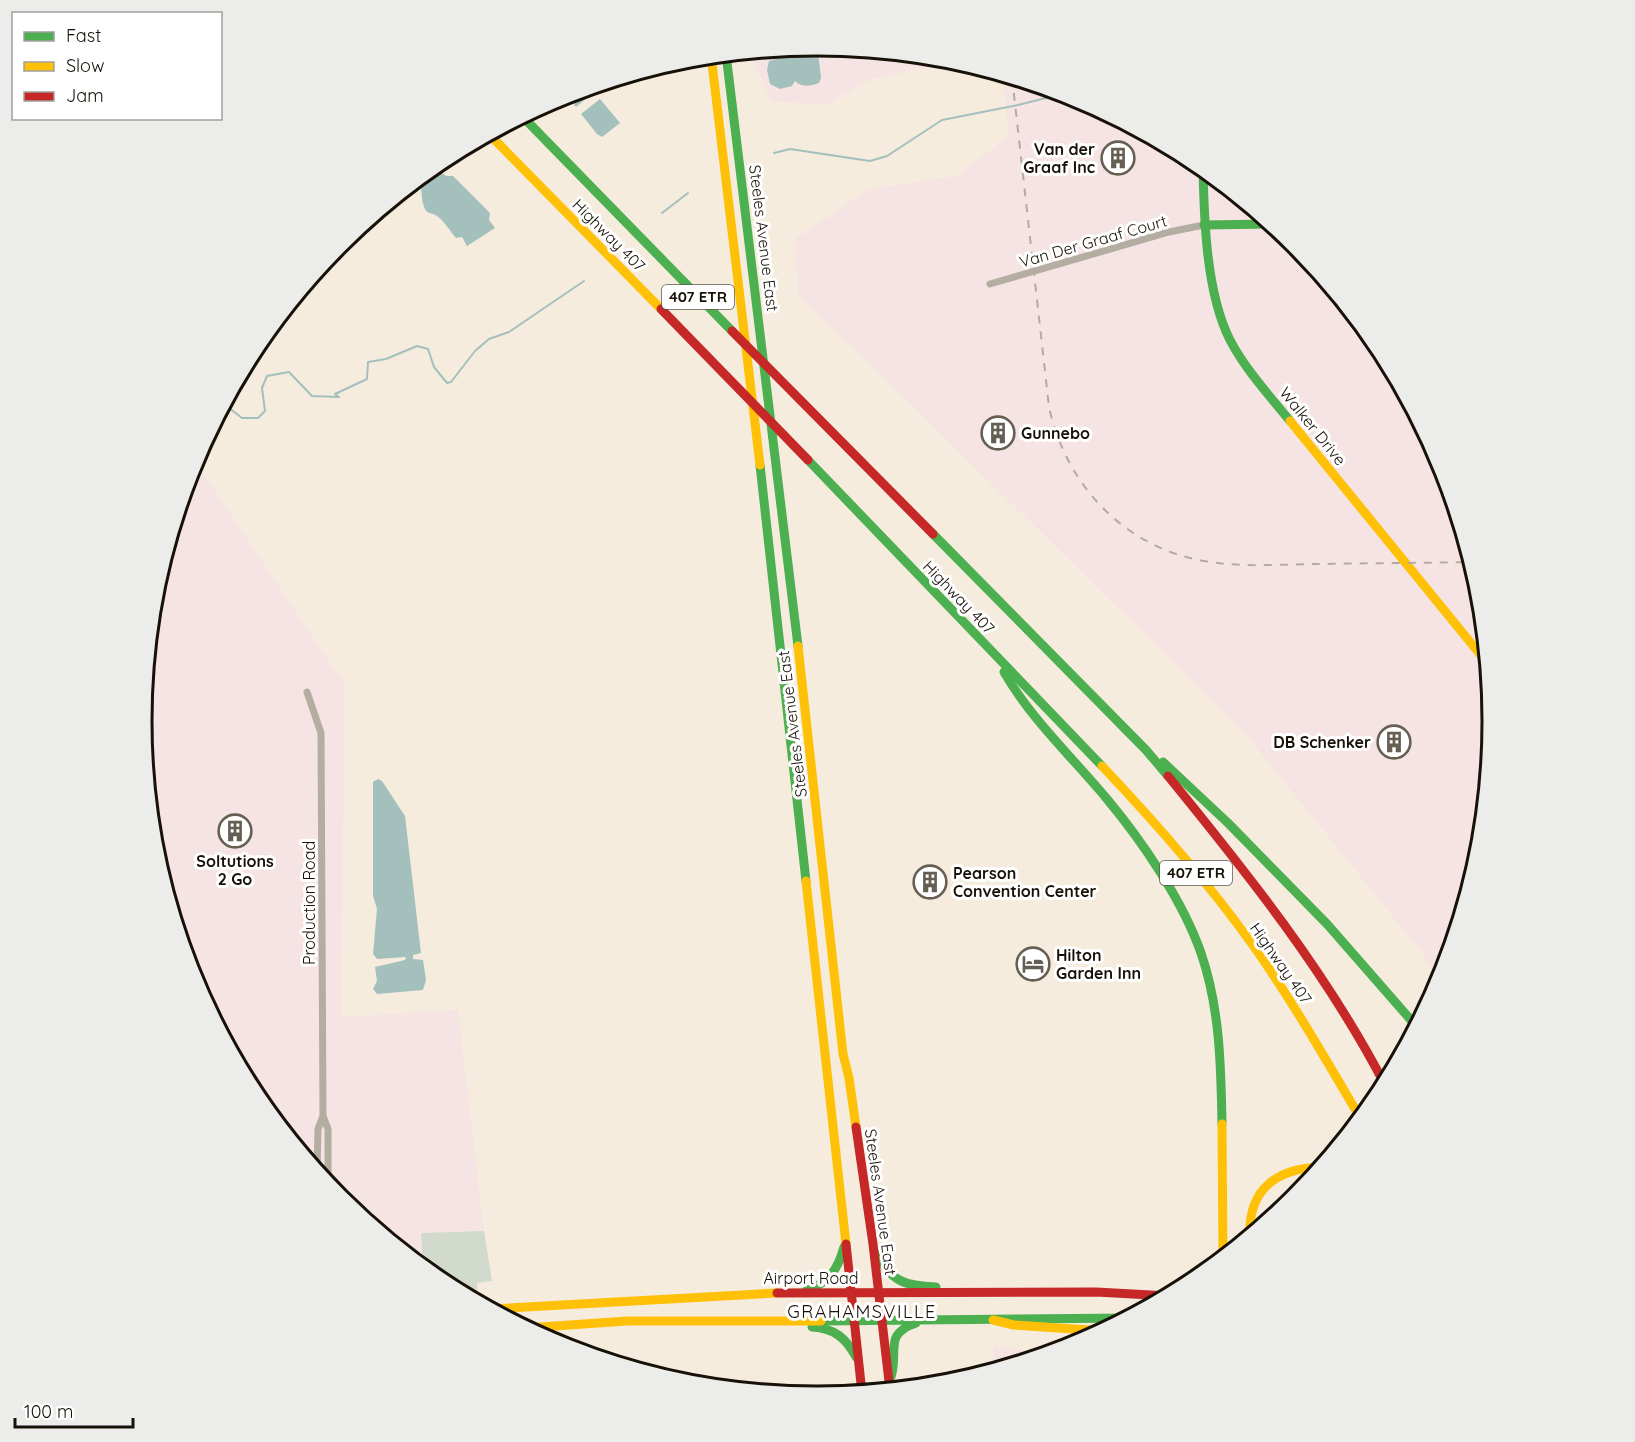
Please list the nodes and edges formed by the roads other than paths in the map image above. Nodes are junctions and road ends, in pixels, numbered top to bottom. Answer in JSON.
{"nodes":[{"id":1,"x":727,"y":62,"type":"edge"},
{"id":2,"x":712,"y":64,"type":"edge"},
{"id":3,"x":528,"y":122,"type":"edge"},
{"id":4,"x":495,"y":140,"type":"edge"},
{"id":5,"x":1203,"y":179,"type":"edge"},
{"id":6,"x":1260,"y":224,"type":"edge"},
{"id":7,"x":1204,"y":225,"type":"junction"},
{"id":8,"x":990,"y":284,"type":"dead end"},
{"id":9,"x":1479,"y":653,"type":"edge"},
{"id":10,"x":994,"y":655,"type":"junction"},
{"id":11,"x":307,"y":692,"type":"dead end"},
{"id":12,"x":1146,"y":750,"type":"junction"},
{"id":13,"x":1411,"y":1020,"type":"edge"},
{"id":14,"x":1381,"y":1075,"type":"edge"},
{"id":15,"x":1356,"y":1111,"type":"edge"},
{"id":16,"x":323,"y":1116,"type":"junction"},
{"id":17,"x":317,"y":1160,"type":"edge"},
{"id":18,"x":1312,"y":1166,"type":"edge"},
{"id":19,"x":328,"y":1172,"type":"edge"},
{"id":20,"x":1249,"y":1227,"type":"edge"},
{"id":21,"x":845,"y":1239,"type":"junction"},
{"id":22,"x":873,"y":1244,"type":"junction"},
{"id":23,"x":1223,"y":1249,"type":"edge"},
{"id":24,"x":967,"y":1292,"type":"junction"},
{"id":25,"x":790,"y":1293,"type":"junction"},
{"id":26,"x":851,"y":1293,"type":"junction"},
{"id":27,"x":879,"y":1293,"type":"junction"},
{"id":28,"x":1153,"y":1295,"type":"edge"},
{"id":29,"x":505,"y":1308,"type":"edge"},
{"id":30,"x":1113,"y":1317,"type":"edge"},
{"id":31,"x":787,"y":1320,"type":"junction"},
{"id":32,"x":993,"y":1320,"type":"junction"},
{"id":33,"x":854,"y":1321,"type":"junction"},
{"id":34,"x":882,"y":1321,"type":"junction"},
{"id":35,"x":933,"y":1321,"type":"junction"},
{"id":36,"x":542,"y":1326,"type":"edge"},
{"id":37,"x":1086,"y":1330,"type":"edge"},
{"id":38,"x":859,"y":1365,"type":"junction"},
{"id":39,"x":889,"y":1382,"type":"edge"},
{"id":40,"x":890,"y":1382,"type":"edge"},
{"id":41,"x":861,"y":1385,"type":"edge"}],
"edges":[{"from":1,"to":22,"type":"main road","name":"Steeles Avenue East"},
{"from":2,"to":21,"type":"main road","name":"Steeles Avenue East"},
{"from":3,"to":12,"type":"main road","name":"Highway 407","number":"407 ETR"},
{"from":4,"to":10,"type":"main road","name":"Highway 407","number":"407 ETR"},
{"from":5,"to":7,"type":"main road","name":"Walker Drive"},
{"from":6,"to":7,"type":"main road"},
{"from":7,"to":8,"type":"street","name":"Van Der Graaf Court"},
{"from":7,"to":9,"type":"main road","name":"Walker Drive"},
{"from":10,"to":15,"type":"main road","name":"Highway 407","number":"407 ETR"},
{"from":10,"to":23,"type":"main road"},
{"from":11,"to":16,"type":"street","name":"Production Road"},
{"from":12,"to":13,"type":"main road"},
{"from":12,"to":14,"type":"main road","name":"Highway 407","number":"407 ETR"},
{"from":16,"to":17,"type":"street","name":"Production Road"},
{"from":16,"to":19,"type":"street","name":"Production Road"},
{"from":18,"to":20,"type":"main road"},
{"from":21,"to":25,"type":"main road"},
{"from":21,"to":26,"type":"main road","name":"Steeles Avenue East"},
{"from":22,"to":24,"type":"main road"},
{"from":22,"to":27,"type":"main road","name":"Steeles Avenue East"},
{"from":24,"to":27,"type":"main road","name":"Airport Road"},
{"from":24,"to":28,"type":"main road","name":"Airport Road"},
{"from":25,"to":26,"type":"main road","name":"Airport Road"},
{"from":25,"to":29,"type":"main road","name":"Airport Road"},
{"from":26,"to":27,"type":"main road","name":"Airport Road"},
{"from":26,"to":33,"type":"main road","name":"Steeles Avenue East"},
{"from":27,"to":34,"type":"main road","name":"Steeles Avenue East"},
{"from":30,"to":32,"type":"main road"},
{"from":31,"to":33,"type":"main road"},
{"from":31,"to":36,"type":"main road"},
{"from":31,"to":38,"type":"main road"},
{"from":32,"to":35,"type":"main road"},
{"from":32,"to":37,"type":"main road"},
{"from":33,"to":34,"type":"main road"},
{"from":33,"to":38,"type":"main road","name":"Steeles Avenue East"},
{"from":34,"to":35,"type":"main road"},
{"from":34,"to":39,"type":"main road","name":"Steeles Avenue East"},
{"from":35,"to":40,"type":"main road"},
{"from":38,"to":41,"type":"main road","name":"Steeles Avenue East"}]}
